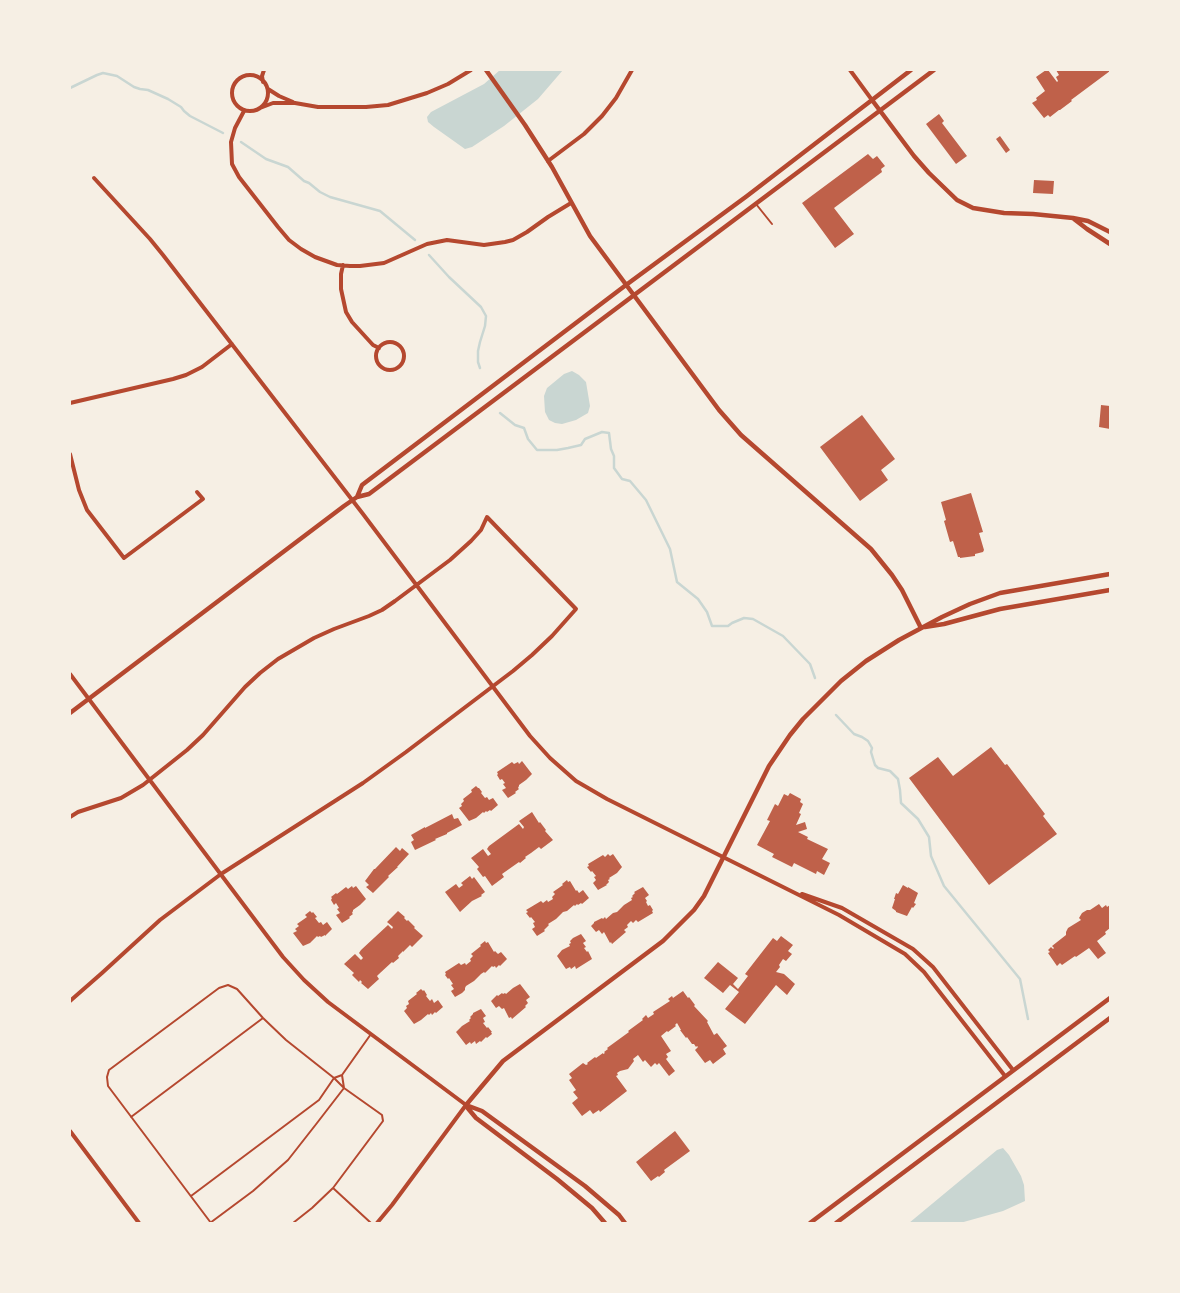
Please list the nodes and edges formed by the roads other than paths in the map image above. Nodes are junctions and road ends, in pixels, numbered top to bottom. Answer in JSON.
{"nodes":[{"id":1,"x":249,"y":70,"type":"edge"},
{"id":2,"x":264,"y":70,"type":"edge"},
{"id":3,"x":471,"y":70,"type":"edge"},
{"id":4,"x":632,"y":70,"type":"edge"},
{"id":5,"x":850,"y":70,"type":"edge"},
{"id":6,"x":911,"y":70,"type":"edge"},
{"id":7,"x":934,"y":70,"type":"edge"},
{"id":8,"x":486,"y":71,"type":"edge"},
{"id":9,"x":242,"y":77,"type":"junction"},
{"id":10,"x":263,"y":82,"type":"junction"},
{"id":11,"x":266,"y":87,"type":"junction"},
{"id":12,"x":872,"y":100,"type":"junction"},
{"id":13,"x":295,"y":103,"type":"junction"},
{"id":14,"x":260,"y":108,"type":"junction"},
{"id":15,"x":880,"y":110,"type":"junction"},
{"id":16,"x":244,"y":111,"type":"junction"},
{"id":17,"x":548,"y":161,"type":"junction"},
{"id":18,"x":94,"y":178,"type":"dead end"},
{"id":19,"x":571,"y":203,"type":"junction"},
{"id":20,"x":756,"y":204,"type":"junction"},
{"id":21,"x":1073,"y":218,"type":"junction"},
{"id":22,"x":772,"y":224,"type":"dead end"},
{"id":23,"x":1110,"y":232,"type":"edge"},
{"id":24,"x":1110,"y":244,"type":"edge"},
{"id":25,"x":343,"y":265,"type":"junction"},
{"id":26,"x":626,"y":285,"type":"junction"},
{"id":27,"x":634,"y":295,"type":"junction"},
{"id":28,"x":232,"y":344,"type":"junction"},
{"id":29,"x":379,"y":348,"type":"junction"},
{"id":30,"x":70,"y":403,"type":"edge"},
{"id":31,"x":70,"y":454,"type":"edge"},
{"id":32,"x":197,"y":492,"type":"dead end"},
{"id":33,"x":357,"y":496,"type":"junction"},
{"id":34,"x":352,"y":500,"type":"junction"},
{"id":35,"x":1110,"y":574,"type":"edge"},
{"id":36,"x":417,"y":585,"type":"junction"},
{"id":37,"x":1110,"y":590,"type":"edge"},
{"id":38,"x":921,"y":628,"type":"junction"},
{"id":39,"x":70,"y":674,"type":"edge"},
{"id":40,"x":493,"y":686,"type":"junction"},
{"id":41,"x":89,"y":699,"type":"junction"},
{"id":42,"x":70,"y":713,"type":"edge"},
{"id":43,"x":150,"y":780,"type":"junction"},
{"id":44,"x":70,"y":817,"type":"edge"},
{"id":45,"x":724,"y":857,"type":"junction"},
{"id":46,"x":221,"y":874,"type":"junction"},
{"id":47,"x":788,"y":889,"type":"junction"},
{"id":48,"x":1110,"y":998,"type":"edge"},
{"id":49,"x":70,"y":1001,"type":"edge"},
{"id":50,"x":263,"y":1018,"type":"junction"},
{"id":51,"x":1110,"y":1018,"type":"edge"},
{"id":52,"x":371,"y":1034,"type":"junction"},
{"id":53,"x":1013,"y":1070,"type":"junction"},
{"id":54,"x":342,"y":1075,"type":"junction"},
{"id":55,"x":1005,"y":1076,"type":"junction"},
{"id":56,"x":334,"y":1078,"type":"junction"},
{"id":57,"x":344,"y":1088,"type":"junction"},
{"id":58,"x":466,"y":1105,"type":"junction"},
{"id":59,"x":131,"y":1117,"type":"junction"},
{"id":60,"x":70,"y":1131,"type":"edge"},
{"id":61,"x":333,"y":1188,"type":"junction"},
{"id":62,"x":191,"y":1196,"type":"junction"},
{"id":63,"x":139,"y":1223,"type":"edge"},
{"id":64,"x":210,"y":1223,"type":"edge"},
{"id":65,"x":293,"y":1223,"type":"edge"},
{"id":66,"x":371,"y":1223,"type":"edge"},
{"id":67,"x":377,"y":1223,"type":"edge"},
{"id":68,"x":605,"y":1223,"type":"edge"},
{"id":69,"x":625,"y":1223,"type":"edge"},
{"id":70,"x":810,"y":1223,"type":"edge"},
{"id":71,"x":836,"y":1223,"type":"edge"}],
"edges":[{"from":1,"to":9,"type":"street"},
{"from":2,"to":10,"type":"street"},
{"from":3,"to":13,"type":"street"},
{"from":4,"to":17,"type":"street"},
{"from":5,"to":12,"type":"street"},
{"from":6,"to":12,"type":"street"},
{"from":7,"to":15,"type":"street"},
{"from":8,"to":17,"type":"street"},
{"from":9,"to":10,"type":"street"},
{"from":9,"to":16,"type":"street"},
{"from":10,"to":11,"type":"street"},
{"from":11,"to":13,"type":"street"},
{"from":11,"to":14,"type":"street"},
{"from":12,"to":15,"type":"street"},
{"from":12,"to":26,"type":"street"},
{"from":13,"to":14,"type":"street"},
{"from":14,"to":16,"type":"street"},
{"from":15,"to":20,"type":"street"},
{"from":15,"to":21,"type":"street"},
{"from":16,"to":25,"type":"street"},
{"from":17,"to":19,"type":"street"},
{"from":18,"to":28,"type":"street"},
{"from":19,"to":25,"type":"street"},
{"from":19,"to":26,"type":"street"},
{"from":20,"to":22,"type":"lane"},
{"from":20,"to":27,"type":"street"},
{"from":21,"to":23,"type":"street"},
{"from":21,"to":24,"type":"street"},
{"from":25,"to":29,"type":"street"},
{"from":26,"to":27,"type":"street"},
{"from":26,"to":33,"type":"street"},
{"from":27,"to":33,"type":"street"},
{"from":27,"to":38,"type":"street"},
{"from":28,"to":30,"type":"street"},
{"from":28,"to":34,"type":"street"},
{"from":29,"to":29,"type":"street"},
{"from":31,"to":32,"type":"street"},
{"from":33,"to":34,"type":"street"},
{"from":34,"to":36,"type":"street"},
{"from":34,"to":41,"type":"street"},
{"from":35,"to":38,"type":"street"},
{"from":36,"to":40,"type":"street"},
{"from":36,"to":40,"type":"street"},
{"from":36,"to":43,"type":"street"},
{"from":37,"to":38,"type":"street"},
{"from":38,"to":45,"type":"street"},
{"from":39,"to":41,"type":"street"},
{"from":40,"to":45,"type":"street"},
{"from":40,"to":46,"type":"street"},
{"from":41,"to":42,"type":"street"},
{"from":41,"to":43,"type":"street"},
{"from":43,"to":44,"type":"street"},
{"from":43,"to":46,"type":"street"},
{"from":45,"to":47,"type":"street"},
{"from":45,"to":58,"type":"street"},
{"from":46,"to":49,"type":"street"},
{"from":46,"to":52,"type":"street"},
{"from":47,"to":53,"type":"street"},
{"from":47,"to":55,"type":"street"},
{"from":48,"to":53,"type":"street"},
{"from":50,"to":56,"type":"lane"},
{"from":50,"to":59,"type":"lane"},
{"from":50,"to":59,"type":"lane"},
{"from":51,"to":71,"type":"street"},
{"from":52,"to":54,"type":"lane"},
{"from":52,"to":58,"type":"street"},
{"from":53,"to":55,"type":"street"},
{"from":54,"to":56,"type":"lane"},
{"from":54,"to":57,"type":"lane"},
{"from":55,"to":70,"type":"street"},
{"from":56,"to":57,"type":"lane"},
{"from":56,"to":62,"type":"lane"},
{"from":57,"to":61,"type":"lane"},
{"from":57,"to":64,"type":"lane"},
{"from":58,"to":67,"type":"street"},
{"from":58,"to":68,"type":"street"},
{"from":58,"to":69,"type":"street"},
{"from":59,"to":62,"type":"lane"},
{"from":60,"to":63,"type":"street"},
{"from":61,"to":65,"type":"lane"},
{"from":61,"to":66,"type":"lane"},
{"from":62,"to":64,"type":"lane"}]}
